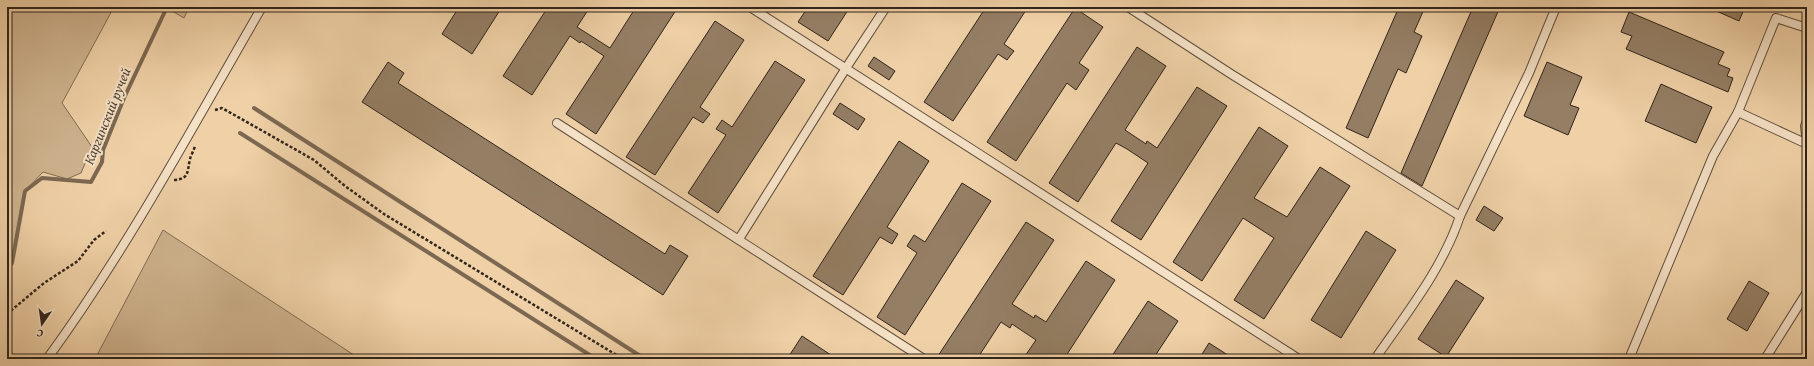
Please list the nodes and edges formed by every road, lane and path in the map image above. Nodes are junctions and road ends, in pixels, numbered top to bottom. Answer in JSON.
{"nodes":[{"id":1,"x":262,"y":7,"type":"edge"},
{"id":2,"x":750,"y":7,"type":"edge"},
{"id":3,"x":886,"y":7,"type":"edge"},
{"id":4,"x":1128,"y":7,"type":"edge"},
{"id":5,"x":1556,"y":7,"type":"edge"},
{"id":6,"x":1807,"y":28,"type":"edge"},
{"id":7,"x":846,"y":68,"type":"junction"},
{"id":8,"x":213,"y":112,"type":"dead end"},
{"id":9,"x":1738,"y":112,"type":"junction"},
{"id":10,"x":557,"y":123,"type":"dead end"},
{"id":11,"x":1806,"y":125,"type":"edge"},
{"id":12,"x":197,"y":142,"type":"dead end"},
{"id":13,"x":1807,"y":144,"type":"edge"},
{"id":14,"x":167,"y":170,"type":"junction"},
{"id":15,"x":1460,"y":216,"type":"junction"},
{"id":16,"x":106,"y":231,"type":"dead end"},
{"id":17,"x":739,"y":240,"type":"junction"},
{"id":18,"x":1807,"y":292,"type":"edge"},
{"id":19,"x":7,"y":314,"type":"edge"},
{"id":20,"x":47,"y":359,"type":"edge"},
{"id":21,"x":623,"y":359,"type":"edge"},
{"id":22,"x":924,"y":359,"type":"edge"},
{"id":23,"x":1298,"y":359,"type":"edge"},
{"id":24,"x":1375,"y":359,"type":"edge"},
{"id":25,"x":1630,"y":359,"type":"edge"},
{"id":26,"x":1765,"y":359,"type":"edge"}],
"edges":[{"from":1,"to":14,"type":"lane"},
{"from":2,"to":7,"type":"lane"},
{"from":3,"to":7,"type":"lane"},
{"from":4,"to":15,"type":"lane"},
{"from":5,"to":15,"type":"lane"},
{"from":6,"to":9,"type":"lane"},
{"from":7,"to":17,"type":"lane"},
{"from":7,"to":23,"type":"lane"},
{"from":8,"to":21,"type":"path"},
{"from":9,"to":13,"type":"lane"},
{"from":9,"to":25,"type":"lane"},
{"from":10,"to":17,"type":"lane"},
{"from":11,"to":13,"type":"lane"},
{"from":12,"to":14,"type":"path"},
{"from":14,"to":20,"type":"lane"},
{"from":15,"to":24,"type":"lane"},
{"from":16,"to":19,"type":"path"},
{"from":17,"to":22,"type":"lane"},
{"from":18,"to":26,"type":"lane"}]}
